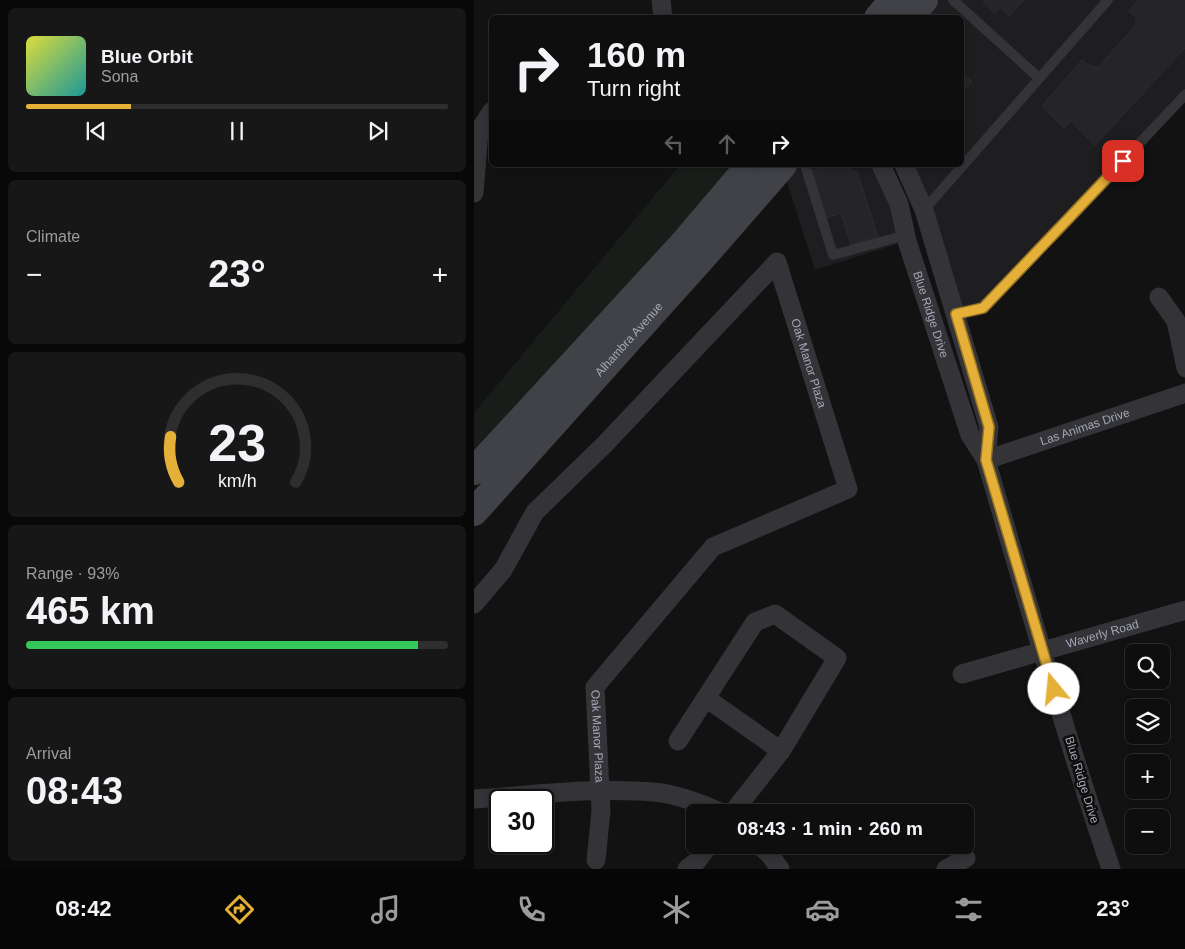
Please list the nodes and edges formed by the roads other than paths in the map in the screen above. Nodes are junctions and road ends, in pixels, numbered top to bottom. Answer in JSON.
{"nodes":[{"id":1,"x":661,"y":0,"type":"edge"},
{"id":2,"x":953,"y":0,"type":"edge"},
{"id":3,"x":970,"y":0,"type":"edge"},
{"id":4,"x":1108,"y":0,"type":"edge"},
{"id":5,"x":913,"y":8,"type":"edge"},
{"id":6,"x":962,"y":9,"type":"junction"},
{"id":7,"x":663,"y":15,"type":"edge"},
{"id":8,"x":888,"y":15,"type":"edge"},
{"id":9,"x":1039,"y":78,"type":"junction"},
{"id":10,"x":1185,"y":94,"type":"edge"},
{"id":11,"x":489,"y":115,"type":"edge"},
{"id":12,"x":477,"y":131,"type":"edge"},
{"id":13,"x":964,"y":164,"type":"edge"},
{"id":14,"x":748,"y":167,"type":"edge"},
{"id":15,"x":781,"y":167,"type":"edge"},
{"id":16,"x":805,"y":167,"type":"edge"},
{"id":17,"x":882,"y":167,"type":"edge"},
{"id":18,"x":905,"y":167,"type":"edge"},
{"id":19,"x":961,"y":167,"type":"edge"},
{"id":20,"x":474,"y":192,"type":"edge"},
{"id":21,"x":924,"y":210,"type":"junction"},
{"id":22,"x":906,"y":234,"type":"junction"},
{"id":23,"x":1159,"y":297,"type":"dead end"},
{"id":24,"x":956,"y":314,"type":"junction"},
{"id":25,"x":1185,"y":368,"type":"edge"},
{"id":26,"x":1185,"y":394,"type":"edge"},
{"id":27,"x":986,"y":460,"type":"junction"},
{"id":28,"x":474,"y":471,"type":"edge"},
{"id":29,"x":474,"y":512,"type":"edge"},
{"id":30,"x":474,"y":604,"type":"edge"},
{"id":31,"x":1185,"y":610,"type":"edge"},
{"id":32,"x":1043,"y":652,"type":"junction"},
{"id":33,"x":962,"y":674,"type":"dead end"},
{"id":34,"x":706,"y":698,"type":"junction"},
{"id":35,"x":678,"y":742,"type":"dead end"},
{"id":36,"x":781,"y":751,"type":"junction"},
{"id":37,"x":600,"y":791,"type":"junction"},
{"id":38,"x":474,"y":799,"type":"edge"},
{"id":39,"x":702,"y":804,"type":"edge"},
{"id":40,"x":739,"y":804,"type":"edge"},
{"id":41,"x":703,"y":854,"type":"edge"},
{"id":42,"x":769,"y":854,"type":"edge"},
{"id":43,"x":966,"y":858,"type":"dead end"},
{"id":44,"x":595,"y":866,"type":"edge"},
{"id":45,"x":687,"y":869,"type":"edge"},
{"id":46,"x":780,"y":869,"type":"edge"},
{"id":47,"x":946,"y":869,"type":"edge"},
{"id":48,"x":1111,"y":869,"type":"edge"}],
"edges":[{"from":1,"to":7,"type":"street"},
{"from":2,"to":6,"type":"lane"},
{"from":3,"to":6,"type":"lane"},
{"from":4,"to":9,"type":"lane"},
{"from":5,"to":8,"type":"main road"},
{"from":6,"to":9,"type":"lane"},
{"from":9,"to":13,"type":"lane"},
{"from":10,"to":24,"type":"lane"},
{"from":11,"to":12,"type":"street"},
{"from":12,"to":20,"type":"street"},
{"from":14,"to":28,"type":"main road","name":"Alhambra Avenue"},
{"from":15,"to":29,"type":"main road","name":"Alhambra Avenue"},
{"from":16,"to":22,"type":"lane"},
{"from":17,"to":22,"type":"street","name":"Blue Ridge Drive"},
{"from":18,"to":21,"type":"street","name":"Blue Ridge Drive"},
{"from":19,"to":21,"type":"lane"},
{"from":21,"to":24,"type":"street","name":"Blue Ridge Drive"},
{"from":22,"to":27,"type":"street","name":"Blue Ridge Drive"},
{"from":23,"to":25,"type":"street"},
{"from":24,"to":27,"type":"street","name":"Blue Ridge Drive"},
{"from":26,"to":27,"type":"street","name":"Las Animas Drive"},
{"from":27,"to":32,"type":"street","name":"Blue Ridge Drive"},
{"from":30,"to":37,"type":"street","name":"Oak Manor Plaza"},
{"from":31,"to":32,"type":"street","name":"Waverly Road"},
{"from":32,"to":33,"type":"street","name":"Waverly Road"},
{"from":32,"to":48,"type":"street","name":"Blue Ridge Drive"},
{"from":34,"to":35,"type":"street"},
{"from":34,"to":36,"type":"street"},
{"from":34,"to":36,"type":"street"},
{"from":36,"to":40,"type":"street"},
{"from":37,"to":38,"type":"street"},
{"from":37,"to":39,"type":"street"},
{"from":37,"to":44,"type":"street"},
{"from":41,"to":45,"type":"street"},
{"from":42,"to":46,"type":"street"},
{"from":43,"to":47,"type":"street"}]}
